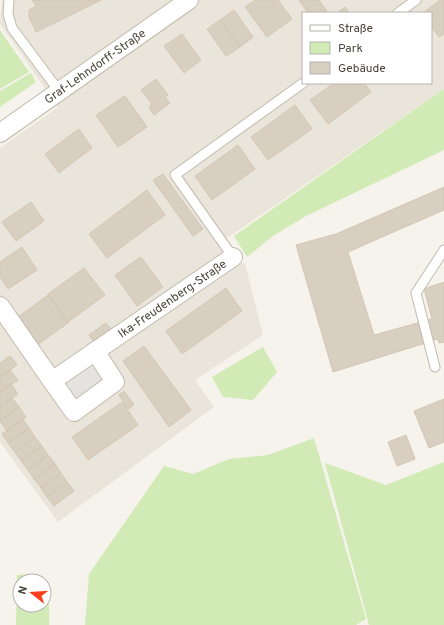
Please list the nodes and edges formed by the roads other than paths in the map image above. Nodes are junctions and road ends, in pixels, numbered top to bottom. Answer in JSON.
{"nodes":[{"id":1,"x":9,"y":0,"type":"edge"},
{"id":2,"x":190,"y":0,"type":"edge"},
{"id":3,"x":416,"y":0,"type":"edge"},
{"id":4,"x":399,"y":12,"type":"edge"},
{"id":5,"x":302,"y":84,"type":"edge"},
{"id":6,"x":59,"y":91,"type":"junction"},
{"id":7,"x":0,"y":133,"type":"edge"},
{"id":8,"x":444,"y":250,"type":"edge"},
{"id":9,"x":233,"y":257,"type":"joint"},
{"id":10,"x":0,"y":306,"type":"edge"},
{"id":11,"x":94,"y":351,"type":"junction"},
{"id":12,"x":435,"y":368,"type":"dead end"},
{"id":13,"x":52,"y":381,"type":"junction"}],
"edges":[{"from":1,"to":6,"type":"lane"},
{"from":2,"to":6,"type":"street","name":"Graf-Lehndorff-Straße"},
{"from":3,"to":4,"type":"lane"},
{"from":5,"to":9,"type":"lane","name":"Ika-Freudenberg-Straße"},
{"from":6,"to":7,"type":"street","name":"Graf-Lehndorff-Straße"},
{"from":8,"to":12,"type":"lane"},
{"from":9,"to":11,"type":"street","name":"Ika-Freudenberg-Straße"},
{"from":10,"to":13,"type":"street"},
{"from":11,"to":13,"type":"street","name":"Ika-Freudenberg-Straße"},
{"from":11,"to":13,"type":"street"}]}
